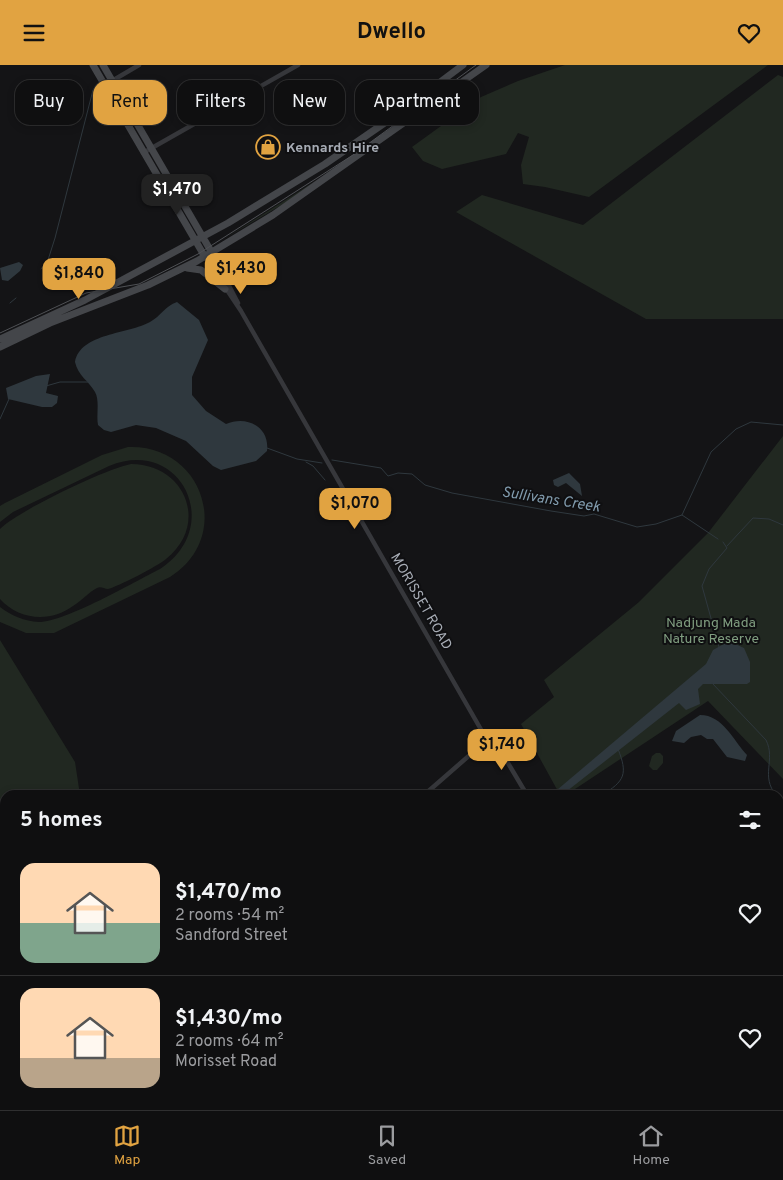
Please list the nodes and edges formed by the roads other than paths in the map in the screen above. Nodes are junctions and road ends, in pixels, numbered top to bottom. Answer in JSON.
{"nodes":[{"id":1,"x":93,"y":65,"type":"edge"},
{"id":2,"x":103,"y":65,"type":"edge"},
{"id":3,"x":139,"y":65,"type":"edge"},
{"id":4,"x":298,"y":65,"type":"edge"},
{"id":5,"x":463,"y":65,"type":"edge"},
{"id":6,"x":486,"y":65,"type":"edge"},
{"id":7,"x":101,"y":80,"type":"edge"},
{"id":8,"x":111,"y":80,"type":"edge"},
{"id":9,"x":114,"y":80,"type":"edge"},
{"id":10,"x":128,"y":125,"type":"edge"},
{"id":11,"x":137,"y":125,"type":"edge"},
{"id":12,"x":151,"y":149,"type":"junction"},
{"id":13,"x":144,"y":153,"type":"junction"},
{"id":14,"x":202,"y":237,"type":"junction"},
{"id":15,"x":194,"y":241,"type":"junction"},
{"id":16,"x":212,"y":253,"type":"junction"},
{"id":17,"x":205,"y":257,"type":"junction"},
{"id":18,"x":186,"y":268,"type":"junction"},
{"id":19,"x":225,"y":289,"type":"junction"},
{"id":20,"x":241,"y":311,"type":"junction"},
{"id":21,"x":0,"y":339,"type":"edge"},
{"id":22,"x":0,"y":347,"type":"edge"},
{"id":23,"x":487,"y":740,"type":"junction"},
{"id":24,"x":430,"y":790,"type":"edge"},
{"id":25,"x":524,"y":790,"type":"edge"}],
"edges":[{"from":1,"to":7,"type":"main road"},
{"from":2,"to":8,"type":"main road","name":"MORISSET ROAD"},
{"from":3,"to":9,"type":"street"},
{"from":4,"to":12,"type":"street"},
{"from":5,"to":14,"type":"main road"},
{"from":6,"to":16,"type":"main road"},
{"from":10,"to":13,"type":"main road"},
{"from":11,"to":12,"type":"main road","name":"MORISSET ROAD"},
{"from":12,"to":13,"type":"street"},
{"from":12,"to":14,"type":"main road","name":"MORISSET ROAD"},
{"from":13,"to":15,"type":"main road"},
{"from":14,"to":15,"type":"main road"},
{"from":14,"to":16,"type":"main road","name":"MORISSET ROAD"},
{"from":15,"to":17,"type":"main road"},
{"from":15,"to":21,"type":"main road"},
{"from":16,"to":17,"type":"main road"},
{"from":16,"to":20,"type":"street","name":"MORISSET ROAD"},
{"from":17,"to":18,"type":"main road"},
{"from":17,"to":19,"type":"street","name":"MORISSET ROAD"},
{"from":18,"to":19,"type":"main road"},
{"from":18,"to":22,"type":"main road"},
{"from":19,"to":20,"type":"street","name":"MORISSET ROAD"},
{"from":20,"to":23,"type":"street","name":"MORISSET ROAD"},
{"from":23,"to":24,"type":"street"},
{"from":23,"to":25,"type":"street","name":"MORISSET ROAD"}]}
